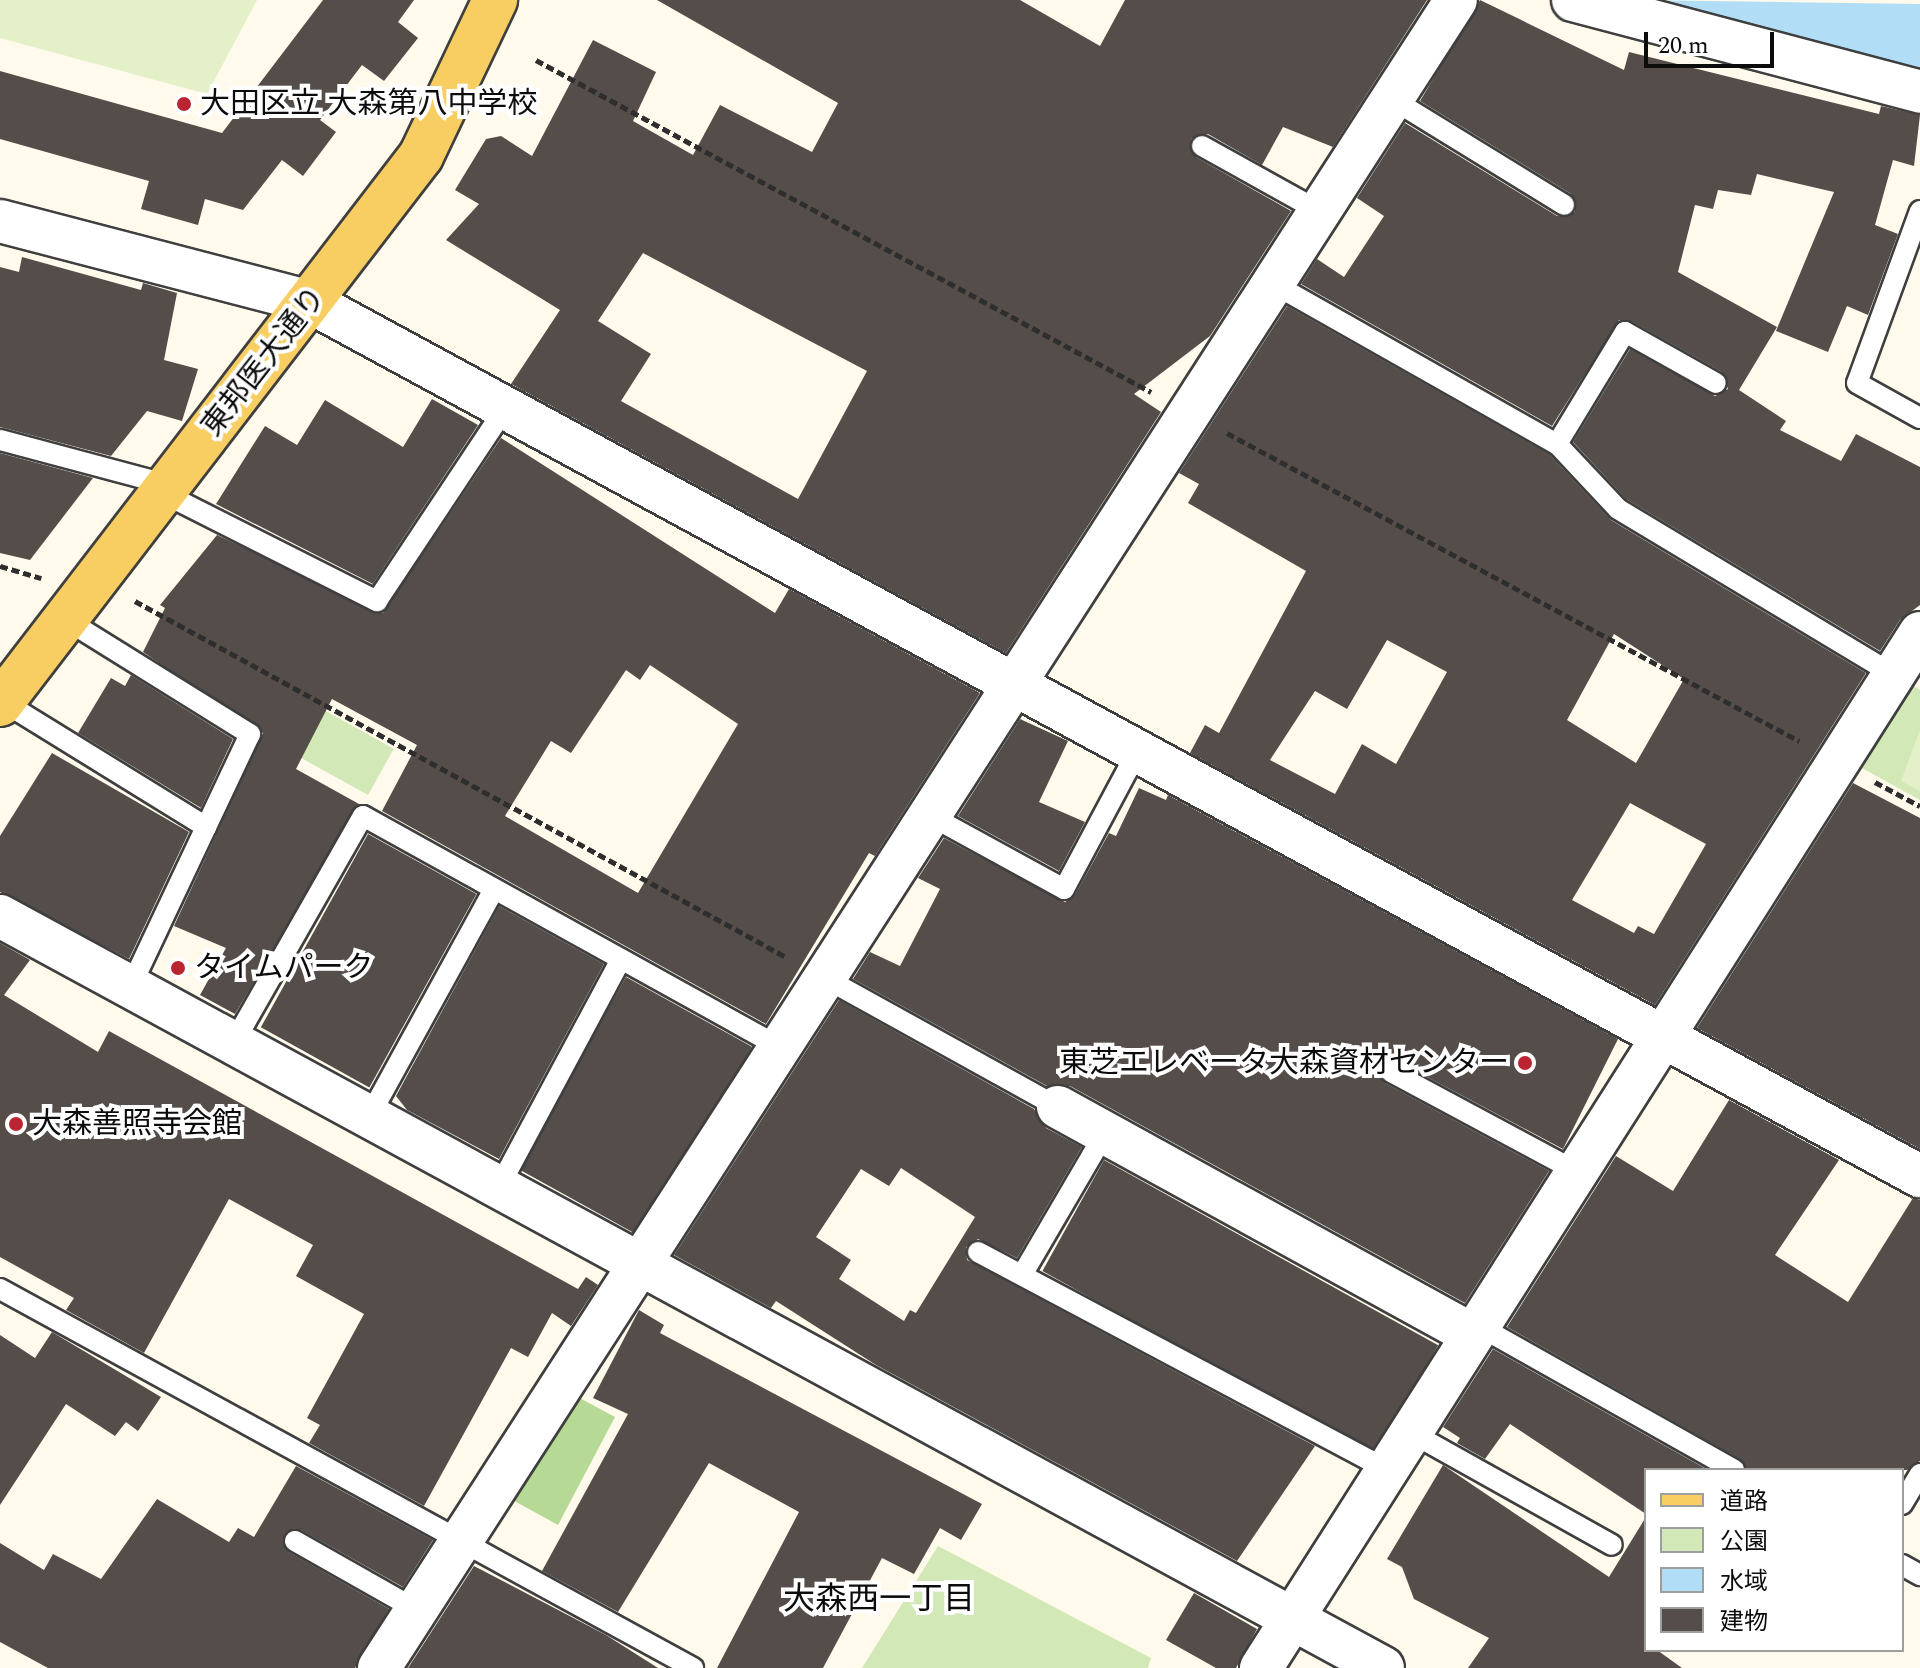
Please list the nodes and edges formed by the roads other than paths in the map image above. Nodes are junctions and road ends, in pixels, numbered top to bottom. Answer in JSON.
{"nodes":[{"id":1,"x":495,"y":0,"type":"edge"},
{"id":2,"x":1456,"y":0,"type":"edge"},
{"id":3,"x":1573,"y":0,"type":"edge"},
{"id":4,"x":1920,"y":92,"type":"edge"},
{"id":5,"x":1392,"y":99,"type":"junction"},
{"id":6,"x":1202,"y":146,"type":"dead end"},
{"id":7,"x":1564,"y":205,"type":"dead end"},
{"id":8,"x":1319,"y":211,"type":"junction"},
{"id":9,"x":1920,"y":211,"type":"edge"},
{"id":10,"x":0,"y":221,"type":"edge"},
{"id":11,"x":1272,"y":283,"type":"junction"},
{"id":12,"x":310,"y":302,"type":"junction"},
{"id":13,"x":1716,"y":383,"type":"dead end"},
{"id":14,"x":505,"y":408,"type":"junction"},
{"id":15,"x":1920,"y":418,"type":"edge"},
{"id":16,"x":0,"y":440,"type":"edge"},
{"id":17,"x":1557,"y":444,"type":"junction"},
{"id":18,"x":166,"y":489,"type":"junction"},
{"id":19,"x":65,"y":619,"type":"junction"},
{"id":20,"x":1920,"y":633,"type":"edge"},
{"id":21,"x":1893,"y":674,"type":"junction"},
{"id":22,"x":1012,"y":684,"type":"junction"},
{"id":23,"x":1,"y":702,"type":"edge"},
{"id":24,"x":1137,"y":752,"type":"junction"},
{"id":25,"x":929,"y":815,"type":"junction"},
{"id":26,"x":206,"y":827,"type":"junction"},
{"id":27,"x":494,"y":889,"type":"junction"},
{"id":28,"x":0,"y":916,"type":"edge"},
{"id":29,"x":621,"y":959,"type":"junction"},
{"id":30,"x":825,"y":978,"type":"junction"},
{"id":31,"x":131,"y":986,"type":"junction"},
{"id":32,"x":1659,"y":1036,"type":"junction"},
{"id":33,"x":234,"y":1042,"type":"junction"},
{"id":34,"x":780,"y":1047,"type":"junction"},
{"id":35,"x":1391,"y":1072,"type":"dead end"},
{"id":36,"x":1058,"y":1107,"type":"joint"},
{"id":37,"x":370,"y":1115,"type":"junction"},
{"id":38,"x":1105,"y":1133,"type":"junction"},
{"id":39,"x":1574,"y":1170,"type":"junction"},
{"id":40,"x":1920,"y":1176,"type":"edge"},
{"id":41,"x":500,"y":1185,"type":"junction"},
{"id":42,"x":978,"y":1252,"type":"dead end"},
{"id":43,"x":638,"y":1266,"type":"junction"},
{"id":44,"x":1022,"y":1275,"type":"junction"},
{"id":45,"x":0,"y":1289,"type":"edge"},
{"id":46,"x":1474,"y":1330,"type":"junction"},
{"id":47,"x":1410,"y":1432,"type":"junction"},
{"id":48,"x":1730,"y":1468,"type":"edge"},
{"id":49,"x":1386,"y":1469,"type":"junction"},
{"id":50,"x":1920,"y":1474,"type":"edge"},
{"id":51,"x":1904,"y":1501,"type":"edge"},
{"id":52,"x":295,"y":1541,"type":"dead end"},
{"id":53,"x":462,"y":1542,"type":"junction"},
{"id":54,"x":1612,"y":1545,"type":"dead end"},
{"id":55,"x":417,"y":1610,"type":"junction"},
{"id":56,"x":1292,"y":1619,"type":"junction"},
{"id":57,"x":379,"y":1668,"type":"edge"},
{"id":58,"x":693,"y":1668,"type":"edge"},
{"id":59,"x":1261,"y":1668,"type":"edge"},
{"id":60,"x":1383,"y":1668,"type":"edge"}],
"edges":[{"from":1,"to":12,"type":"main road","name":"東邦医大通り"},
{"from":2,"to":5,"type":"street"},
{"from":3,"to":4,"type":"street"},
{"from":5,"to":7,"type":"lane"},
{"from":5,"to":8,"type":"street"},
{"from":6,"to":8,"type":"lane"},
{"from":8,"to":11,"type":"street"},
{"from":9,"to":15,"type":"lane"},
{"from":10,"to":12,"type":"street"},
{"from":11,"to":17,"type":"lane"},
{"from":11,"to":22,"type":"street"},
{"from":12,"to":14,"type":"street"},
{"from":12,"to":18,"type":"main road","name":"東邦医大通り"},
{"from":13,"to":17,"type":"lane"},
{"from":14,"to":18,"type":"lane"},
{"from":14,"to":22,"type":"street"},
{"from":16,"to":18,"type":"lane"},
{"from":17,"to":21,"type":"lane"},
{"from":18,"to":19,"type":"main road","name":"東邦医大通り"},
{"from":19,"to":23,"type":"main road","name":"東邦医大通り"},
{"from":19,"to":26,"type":"lane"},
{"from":20,"to":21,"type":"street"},
{"from":21,"to":32,"type":"street"},
{"from":22,"to":24,"type":"street"},
{"from":22,"to":25,"type":"street"},
{"from":23,"to":26,"type":"lane"},
{"from":24,"to":25,"type":"lane"},
{"from":24,"to":32,"type":"street"},
{"from":25,"to":30,"type":"street"},
{"from":26,"to":31,"type":"lane"},
{"from":27,"to":29,"type":"lane"},
{"from":27,"to":33,"type":"lane"},
{"from":27,"to":37,"type":"lane"},
{"from":28,"to":31,"type":"street"},
{"from":29,"to":34,"type":"lane"},
{"from":29,"to":41,"type":"lane"},
{"from":30,"to":34,"type":"street"},
{"from":30,"to":36,"type":"lane"},
{"from":31,"to":33,"type":"street"},
{"from":32,"to":39,"type":"street"},
{"from":32,"to":40,"type":"street"},
{"from":33,"to":37,"type":"street"},
{"from":34,"to":43,"type":"street"},
{"from":35,"to":39,"type":"lane"},
{"from":36,"to":38,"type":"street"},
{"from":37,"to":41,"type":"street"},
{"from":38,"to":44,"type":"lane"},
{"from":38,"to":46,"type":"street"},
{"from":39,"to":46,"type":"street"},
{"from":41,"to":43,"type":"street"},
{"from":42,"to":44,"type":"lane"},
{"from":43,"to":53,"type":"street"},
{"from":43,"to":56,"type":"street"},
{"from":44,"to":49,"type":"lane"},
{"from":45,"to":53,"type":"lane"},
{"from":46,"to":47,"type":"street"},
{"from":46,"to":48,"type":"lane"},
{"from":47,"to":49,"type":"street"},
{"from":47,"to":54,"type":"lane"},
{"from":49,"to":56,"type":"street"},
{"from":50,"to":51,"type":"lane"},
{"from":52,"to":55,"type":"lane"},
{"from":53,"to":55,"type":"street"},
{"from":53,"to":58,"type":"lane"},
{"from":55,"to":57,"type":"street"},
{"from":56,"to":59,"type":"street"},
{"from":56,"to":60,"type":"street"}]}
